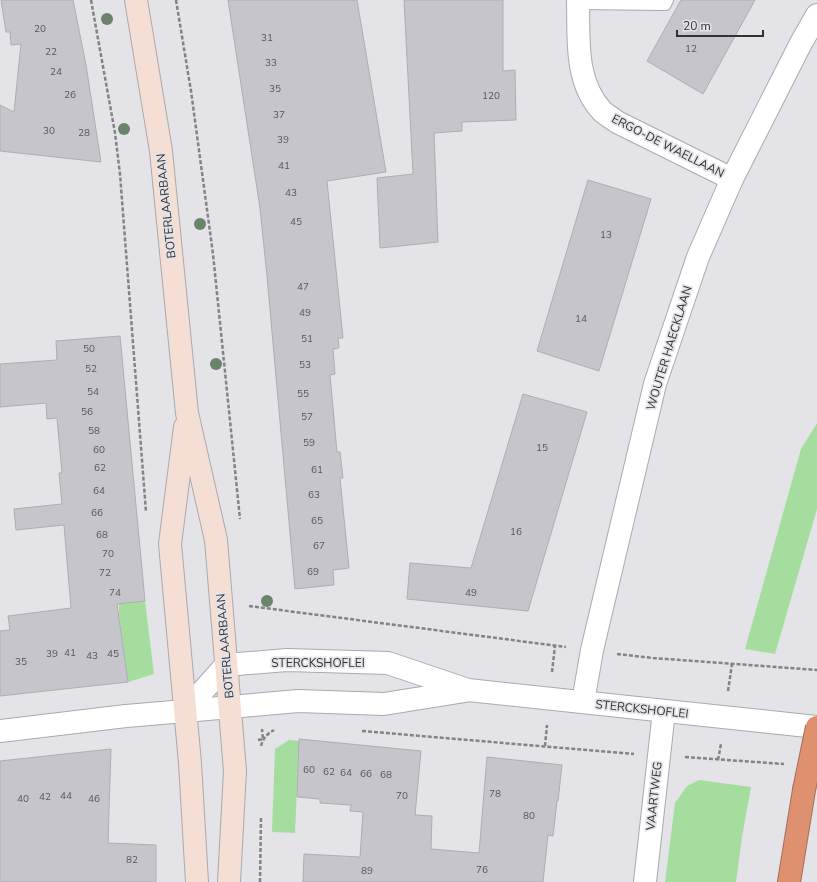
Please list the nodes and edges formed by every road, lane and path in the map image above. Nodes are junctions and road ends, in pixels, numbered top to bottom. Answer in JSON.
{"nodes":[{"id":1,"x":91,"y":0,"type":"edge"},
{"id":2,"x":136,"y":0,"type":"edge"},
{"id":3,"x":176,"y":0,"type":"edge"},
{"id":4,"x":667,"y":0,"type":"edge"},
{"id":5,"x":578,"y":1,"type":"edge"},
{"id":6,"x":817,"y":16,"type":"edge"},
{"id":7,"x":732,"y":179,"type":"junction"},
{"id":8,"x":187,"y":413,"type":"junction"},
{"id":9,"x":146,"y":515,"type":"dead end"},
{"id":10,"x":240,"y":520,"type":"dead end"},
{"id":11,"x":248,"y":599,"type":"dead end"},
{"id":12,"x":555,"y":646,"type":"dead end"},
{"id":13,"x":592,"y":650,"type":"junction"},
{"id":14,"x":226,"y":665,"type":"junction"},
{"id":15,"x":817,"y":670,"type":"edge"},
{"id":16,"x":468,"y":690,"type":"junction"},
{"id":17,"x":583,"y":702,"type":"junction"},
{"id":18,"x":230,"y":707,"type":"junction"},
{"id":19,"x":185,"y":711,"type":"junction"},
{"id":20,"x":664,"y":711,"type":"junction"},
{"id":21,"x":817,"y":727,"type":"edge"},
{"id":22,"x":277,"y":729,"type":"dead end"},
{"id":23,"x":0,"y":731,"type":"edge"},
{"id":24,"x":362,"y":731,"type":"dead end"},
{"id":25,"x":263,"y":740,"type":"dead end"},
{"id":26,"x":658,"y":756,"type":"junction"},
{"id":27,"x":787,"y":765,"type":"dead end"},
{"id":28,"x":197,"y":882,"type":"edge"},
{"id":29,"x":229,"y":882,"type":"edge"},
{"id":30,"x":645,"y":882,"type":"edge"},
{"id":31,"x":789,"y":882,"type":"edge"}],
"edges":[{"from":1,"to":9,"type":"path"},
{"from":2,"to":8,"type":"main road","name":"BOTERLAARBAAN"},
{"from":3,"to":10,"type":"path"},
{"from":4,"to":5,"type":"lane"},
{"from":5,"to":7,"type":"street","name":"ERGO-DE WAELLAAN"},
{"from":6,"to":7,"type":"street","name":"WOUTER HAECKLAAN"},
{"from":7,"to":13,"type":"street","name":"WOUTER HAECKLAAN"},
{"from":8,"to":14,"type":"main road","name":"BOTERLAARBAAN"},
{"from":8,"to":19,"type":"main road","name":"BOTERLAARBAAN"},
{"from":11,"to":12,"type":"path"},
{"from":13,"to":15,"type":"path"},
{"from":13,"to":17,"type":"street","name":"WOUTER HAECKLAAN"},
{"from":14,"to":16,"type":"street","name":"STERCKSHOFLEI"},
{"from":14,"to":18,"type":"main road","name":"BOTERLAARBAAN"},
{"from":14,"to":19,"type":"street"},
{"from":16,"to":17,"type":"street","name":"STERCKSHOFLEI"},
{"from":16,"to":18,"type":"street","name":"STERCKSHOFLEI"},
{"from":17,"to":20,"type":"street","name":"STERCKSHOFLEI"},
{"from":18,"to":19,"type":"street","name":"STERCKSHOFLEI"},
{"from":18,"to":29,"type":"main road","name":"BOTERLAARBAAN"},
{"from":19,"to":23,"type":"street","name":"STERCKSHOFLEI"},
{"from":19,"to":28,"type":"main road","name":"BOTERLAARBAAN"},
{"from":20,"to":21,"type":"street","name":"STERCKSHOFLEI"},
{"from":20,"to":26,"type":"street","name":"VAARTWEG"},
{"from":21,"to":31,"type":"highway","bridge":true},
{"from":22,"to":25,"type":"path"},
{"from":24,"to":26,"type":"path"},
{"from":26,"to":27,"type":"path"},
{"from":26,"to":30,"type":"street","name":"VAARTWEG"}]}
